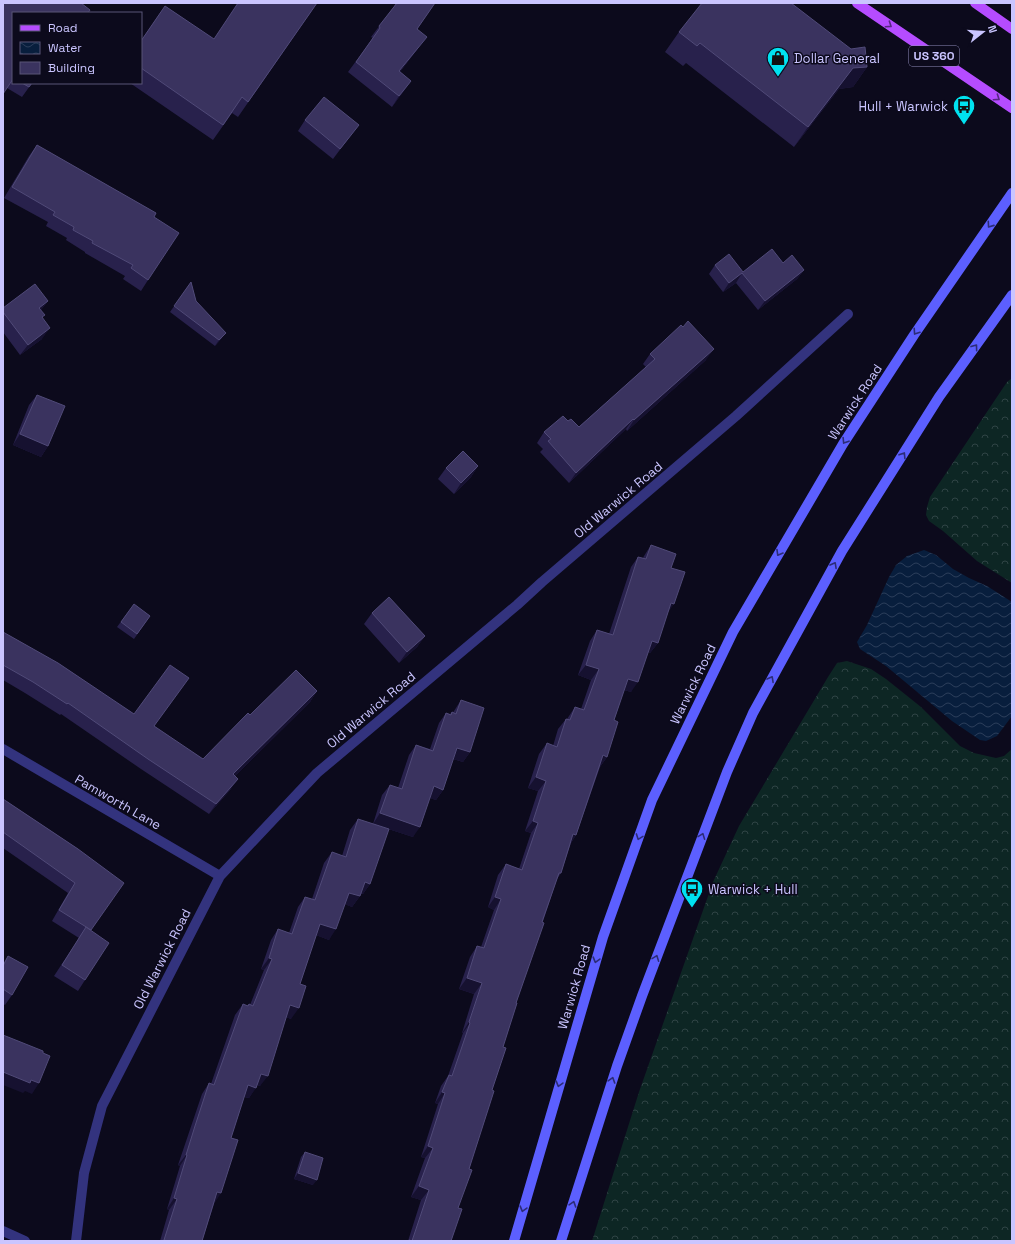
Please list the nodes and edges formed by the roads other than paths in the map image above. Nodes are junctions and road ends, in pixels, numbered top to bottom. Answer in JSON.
{"nodes":[{"id":1,"x":857,"y":3,"type":"edge"},
{"id":2,"x":975,"y":3,"type":"edge"},
{"id":3,"x":1012,"y":29,"type":"edge"},
{"id":4,"x":1012,"y":108,"type":"edge"},
{"id":5,"x":1012,"y":193,"type":"edge"},
{"id":6,"x":1012,"y":295,"type":"edge"},
{"id":7,"x":848,"y":314,"type":"dead end"},
{"id":8,"x":3,"y":749,"type":"edge"},
{"id":9,"x":220,"y":876,"type":"junction"},
{"id":10,"x":3,"y":1231,"type":"edge"},
{"id":11,"x":25,"y":1241,"type":"edge"},
{"id":12,"x":76,"y":1241,"type":"edge"},
{"id":13,"x":514,"y":1241,"type":"edge"},
{"id":14,"x":562,"y":1241,"type":"edge"}],
"edges":[{"from":1,"to":4,"type":"main road","number":"US 360","one_way":true},
{"from":2,"to":3,"type":"main road"},
{"from":5,"to":13,"type":"main road","name":"Warwick Road","one_way":true},
{"from":14,"to":6,"type":"main road","one_way":true},
{"from":7,"to":9,"type":"street","name":"Old Warwick Road"},
{"from":8,"to":9,"type":"street","name":"Pamworth Lane"},
{"from":9,"to":12,"type":"street","name":"Old Warwick Road"},
{"from":10,"to":11,"type":"street"}]}
